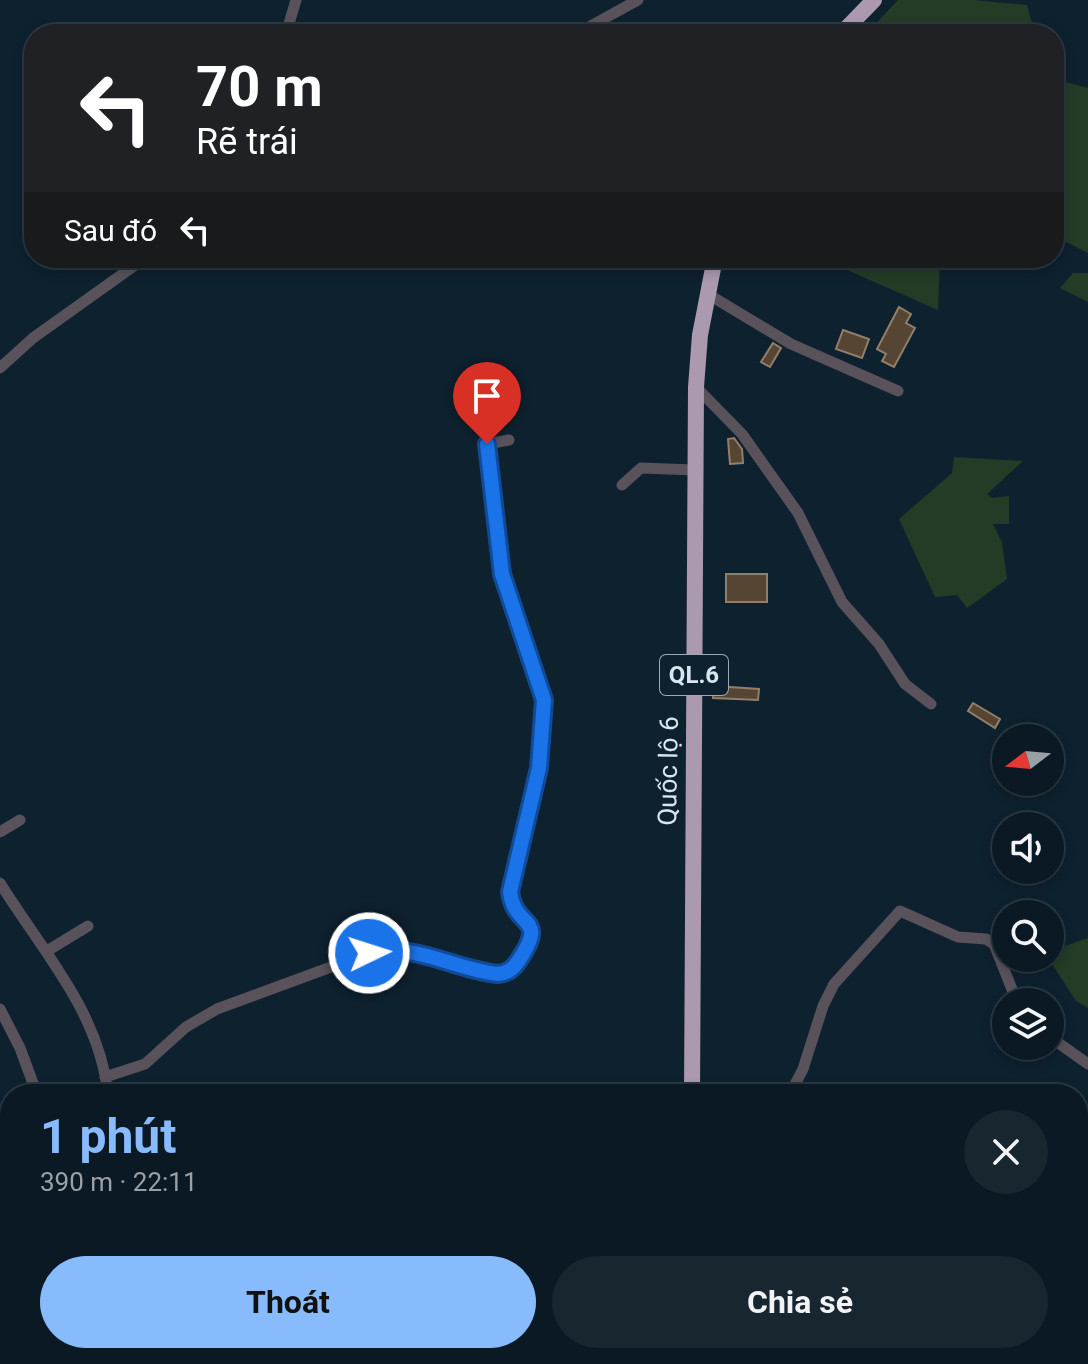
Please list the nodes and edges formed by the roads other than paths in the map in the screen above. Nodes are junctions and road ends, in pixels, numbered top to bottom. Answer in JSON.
{"nodes":[{"id":1,"x":296,"y":0,"type":"edge"},
{"id":2,"x":638,"y":0,"type":"edge"},
{"id":3,"x":874,"y":0,"type":"edge"},
{"id":4,"x":289,"y":24,"type":"edge"},
{"id":5,"x":594,"y":24,"type":"edge"},
{"id":6,"x":851,"y":24,"type":"edge"},
{"id":7,"x":131,"y":268,"type":"edge"},
{"id":8,"x":712,"y":268,"type":"edge"},
{"id":9,"x":706,"y":293,"type":"junction"},
{"id":10,"x":0,"y":368,"type":"edge"},
{"id":11,"x":696,"y":387,"type":"junction"},
{"id":12,"x":898,"y":391,"type":"dead end"},
{"id":13,"x":509,"y":440,"type":"dead end"},
{"id":14,"x":695,"y":470,"type":"junction"},
{"id":15,"x":622,"y":485,"type":"dead end"},
{"id":16,"x":931,"y":704,"type":"dead end"},
{"id":17,"x":20,"y":820,"type":"dead end"},
{"id":18,"x":0,"y":832,"type":"edge"},
{"id":19,"x":0,"y":883,"type":"edge"},
{"id":20,"x":88,"y":926,"type":"dead end"},
{"id":21,"x":47,"y":951,"type":"junction"},
{"id":22,"x":1011,"y":988,"type":"edge"},
{"id":23,"x":0,"y":1009,"type":"edge"},
{"id":24,"x":1064,"y":1047,"type":"edge"},
{"id":25,"x":1088,"y":1064,"type":"edge"},
{"id":26,"x":33,"y":1084,"type":"edge"},
{"id":27,"x":107,"y":1084,"type":"edge"},
{"id":28,"x":110,"y":1084,"type":"edge"},
{"id":29,"x":692,"y":1084,"type":"edge"},
{"id":30,"x":795,"y":1084,"type":"edge"}],
"edges":[{"from":1,"to":4,"type":"street"},
{"from":2,"to":5,"type":"street"},
{"from":3,"to":6,"type":"highway"},
{"from":7,"to":10,"type":"street"},
{"from":8,"to":9,"type":"highway","name":"Quốc lộ 6","number":"QL.6"},
{"from":9,"to":11,"type":"highway","name":"Quốc lộ 6","number":"QL.6"},
{"from":9,"to":12,"type":"street"},
{"from":11,"to":14,"type":"highway","name":"Quốc lộ 6","number":"QL.6"},
{"from":11,"to":16,"type":"street"},
{"from":13,"to":28,"type":"street"},
{"from":14,"to":15,"type":"street"},
{"from":14,"to":29,"type":"highway","name":"Quốc lộ 6","number":"QL.6"},
{"from":17,"to":18,"type":"street"},
{"from":19,"to":21,"type":"street"},
{"from":20,"to":21,"type":"street"},
{"from":21,"to":27,"type":"street"},
{"from":22,"to":30,"type":"street"},
{"from":23,"to":26,"type":"street"},
{"from":24,"to":25,"type":"street"}]}
